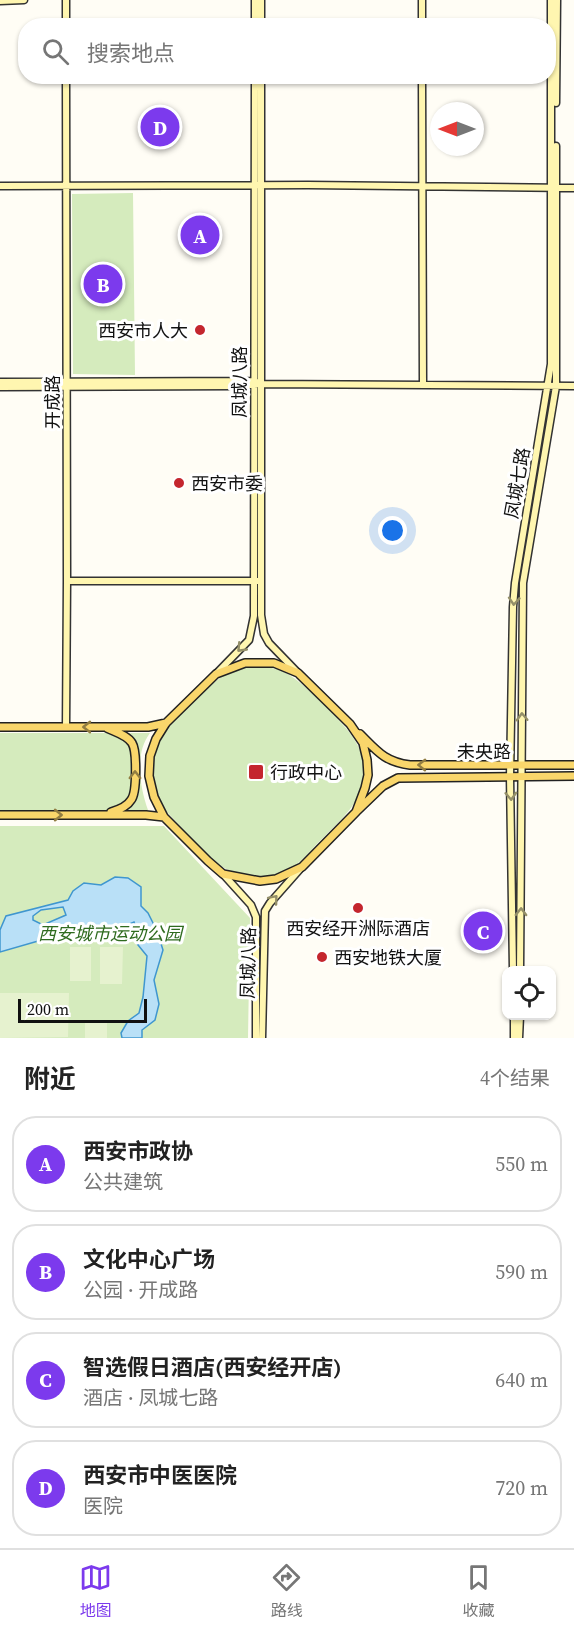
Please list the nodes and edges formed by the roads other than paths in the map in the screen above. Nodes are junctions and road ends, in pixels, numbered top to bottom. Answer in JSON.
{"nodes":[{"id":1,"x":24,"y":0,"type":"edge"},
{"id":2,"x":66,"y":0,"type":"edge"},
{"id":3,"x":255,"y":0,"type":"edge"},
{"id":4,"x":261,"y":0,"type":"edge"},
{"id":5,"x":422,"y":0,"type":"edge"},
{"id":6,"x":551,"y":0,"type":"edge"},
{"id":7,"x":557,"y":0,"type":"edge"},
{"id":8,"x":0,"y":1,"type":"edge"},
{"id":9,"x":66,"y":18,"type":"edge"},
{"id":10,"x":255,"y":18,"type":"edge"},
{"id":11,"x":261,"y":18,"type":"edge"},
{"id":12,"x":422,"y":18,"type":"edge"},
{"id":13,"x":551,"y":18,"type":"edge"},
{"id":14,"x":556,"y":63,"type":"edge"},
{"id":15,"x":66,"y":84,"type":"edge"},
{"id":16,"x":255,"y":84,"type":"edge"},
{"id":17,"x":261,"y":84,"type":"edge"},
{"id":18,"x":422,"y":84,"type":"edge"},
{"id":19,"x":552,"y":84,"type":"edge"},
{"id":20,"x":556,"y":84,"type":"edge"},
{"id":21,"x":0,"y":186,"type":"edge"},
{"id":22,"x":66,"y":186,"type":"junction"},
{"id":23,"x":258,"y":186,"type":"junction"},
{"id":24,"x":421,"y":186,"type":"junction"},
{"id":25,"x":554,"y":188,"type":"junction"},
{"id":26,"x":574,"y":188,"type":"edge"},
{"id":27,"x":0,"y":384,"type":"edge"},
{"id":28,"x":67,"y":384,"type":"junction"},
{"id":29,"x":256,"y":384,"type":"junction"},
{"id":30,"x":423,"y":385,"type":"junction"},
{"id":31,"x":552,"y":386,"type":"junction"},
{"id":32,"x":574,"y":386,"type":"edge"},
{"id":33,"x":68,"y":581,"type":"junction"},
{"id":34,"x":258,"y":581,"type":"junction"},
{"id":35,"x":298,"y":673,"type":"junction"},
{"id":36,"x":216,"y":674,"type":"junction"},
{"id":37,"x":166,"y":723,"type":"junction"},
{"id":38,"x":350,"y":724,"type":"junction"},
{"id":39,"x":0,"y":727,"type":"edge"},
{"id":40,"x":66,"y":727,"type":"junction"},
{"id":41,"x":105,"y":727,"type":"junction"},
{"id":42,"x":574,"y":765,"type":"edge"},
{"id":43,"x":510,"y":766,"type":"junction"},
{"id":44,"x":523,"y":766,"type":"junction"},
{"id":45,"x":574,"y":776,"type":"edge"},
{"id":46,"x":510,"y":777,"type":"junction"},
{"id":47,"x":523,"y":777,"type":"junction"},
{"id":48,"x":356,"y":812,"type":"junction"},
{"id":49,"x":0,"y":815,"type":"edge"},
{"id":50,"x":103,"y":815,"type":"junction"},
{"id":51,"x":164,"y":817,"type":"junction"},
{"id":52,"x":302,"y":867,"type":"junction"},
{"id":53,"x":224,"y":874,"type":"junction"},
{"id":54,"x":513,"y":966,"type":"edge"},
{"id":55,"x":520,"y":966,"type":"edge"},
{"id":56,"x":514,"y":1020,"type":"edge"},
{"id":57,"x":520,"y":1020,"type":"edge"},
{"id":58,"x":256,"y":1038,"type":"edge"},
{"id":59,"x":262,"y":1038,"type":"edge"},
{"id":60,"x":514,"y":1038,"type":"edge"},
{"id":61,"x":519,"y":1038,"type":"edge"}],
"edges":[{"from":1,"to":8,"type":"street"},
{"from":2,"to":9,"type":"street"},
{"from":3,"to":10,"type":"street"},
{"from":4,"to":11,"type":"street"},
{"from":5,"to":12,"type":"street"},
{"from":6,"to":13,"type":"street","name":"凤城七路"},
{"from":7,"to":14,"type":"street","name":"凤城七路"},
{"from":15,"to":22,"type":"street","name":"开成路"},
{"from":16,"to":23,"type":"street","name":"凤城八路"},
{"from":17,"to":23,"type":"street","name":"凤城八路"},
{"from":18,"to":24,"type":"street"},
{"from":19,"to":25,"type":"street","name":"凤城七路"},
{"from":20,"to":25,"type":"street","name":"凤城七路"},
{"from":21,"to":22,"type":"street"},
{"from":22,"to":23,"type":"street"},
{"from":22,"to":28,"type":"street","name":"开成路"},
{"from":23,"to":24,"type":"street"},
{"from":23,"to":29,"type":"street","name":"凤城八路"},
{"from":24,"to":25,"type":"street"},
{"from":24,"to":30,"type":"street"},
{"from":25,"to":26,"type":"street"},
{"from":25,"to":31,"type":"street","name":"凤城七路"},
{"from":27,"to":28,"type":"street"},
{"from":28,"to":29,"type":"street"},
{"from":28,"to":33,"type":"street","name":"开成路"},
{"from":29,"to":30,"type":"street"},
{"from":29,"to":34,"type":"street","name":"凤城八路"},
{"from":30,"to":31,"type":"street"},
{"from":31,"to":32,"type":"street"},
{"from":31,"to":43,"type":"street","name":"凤城七路","one_way":true},
{"from":44,"to":31,"type":"street","name":"凤城七路","one_way":true},
{"from":33,"to":34,"type":"street"},
{"from":33,"to":40,"type":"street","name":"开成路"},
{"from":34,"to":35,"type":"street","name":"凤城八路"},
{"from":34,"to":36,"type":"street","name":"凤城八路","one_way":true},
{"from":35,"to":36,"type":"main road"},
{"from":35,"to":38,"type":"main road"},
{"from":36,"to":37,"type":"main road"},
{"from":37,"to":41,"type":"main road"},
{"from":37,"to":51,"type":"main road"},
{"from":43,"to":38,"type":"main road","name":"未央路","one_way":true},
{"from":38,"to":48,"type":"main road"},
{"from":39,"to":40,"type":"main road"},
{"from":41,"to":40,"type":"main road","one_way":true},
{"from":50,"to":41,"type":"main road","one_way":true},
{"from":42,"to":44,"type":"main road","name":"未央路"},
{"from":43,"to":44,"type":"main road","name":"未央路"},
{"from":43,"to":46,"type":"street","name":"凤城七路"},
{"from":44,"to":47,"type":"street","name":"凤城七路"},
{"from":45,"to":47,"type":"main road","name":"未央路"},
{"from":46,"to":47,"type":"main road","name":"未央路"},
{"from":46,"to":48,"type":"main road","name":"未央路"},
{"from":46,"to":54,"type":"street","name":"凤城七路","one_way":true},
{"from":55,"to":47,"type":"street","name":"凤城七路","one_way":true},
{"from":48,"to":52,"type":"main road"},
{"from":49,"to":50,"type":"main road","one_way":true},
{"from":50,"to":51,"type":"main road"},
{"from":51,"to":53,"type":"main road"},
{"from":52,"to":53,"type":"main road"},
{"from":59,"to":52,"type":"street","name":"凤城八路","one_way":true},
{"from":53,"to":58,"type":"street","name":"凤城八路"},
{"from":56,"to":60,"type":"street"},
{"from":57,"to":61,"type":"street"}]}
